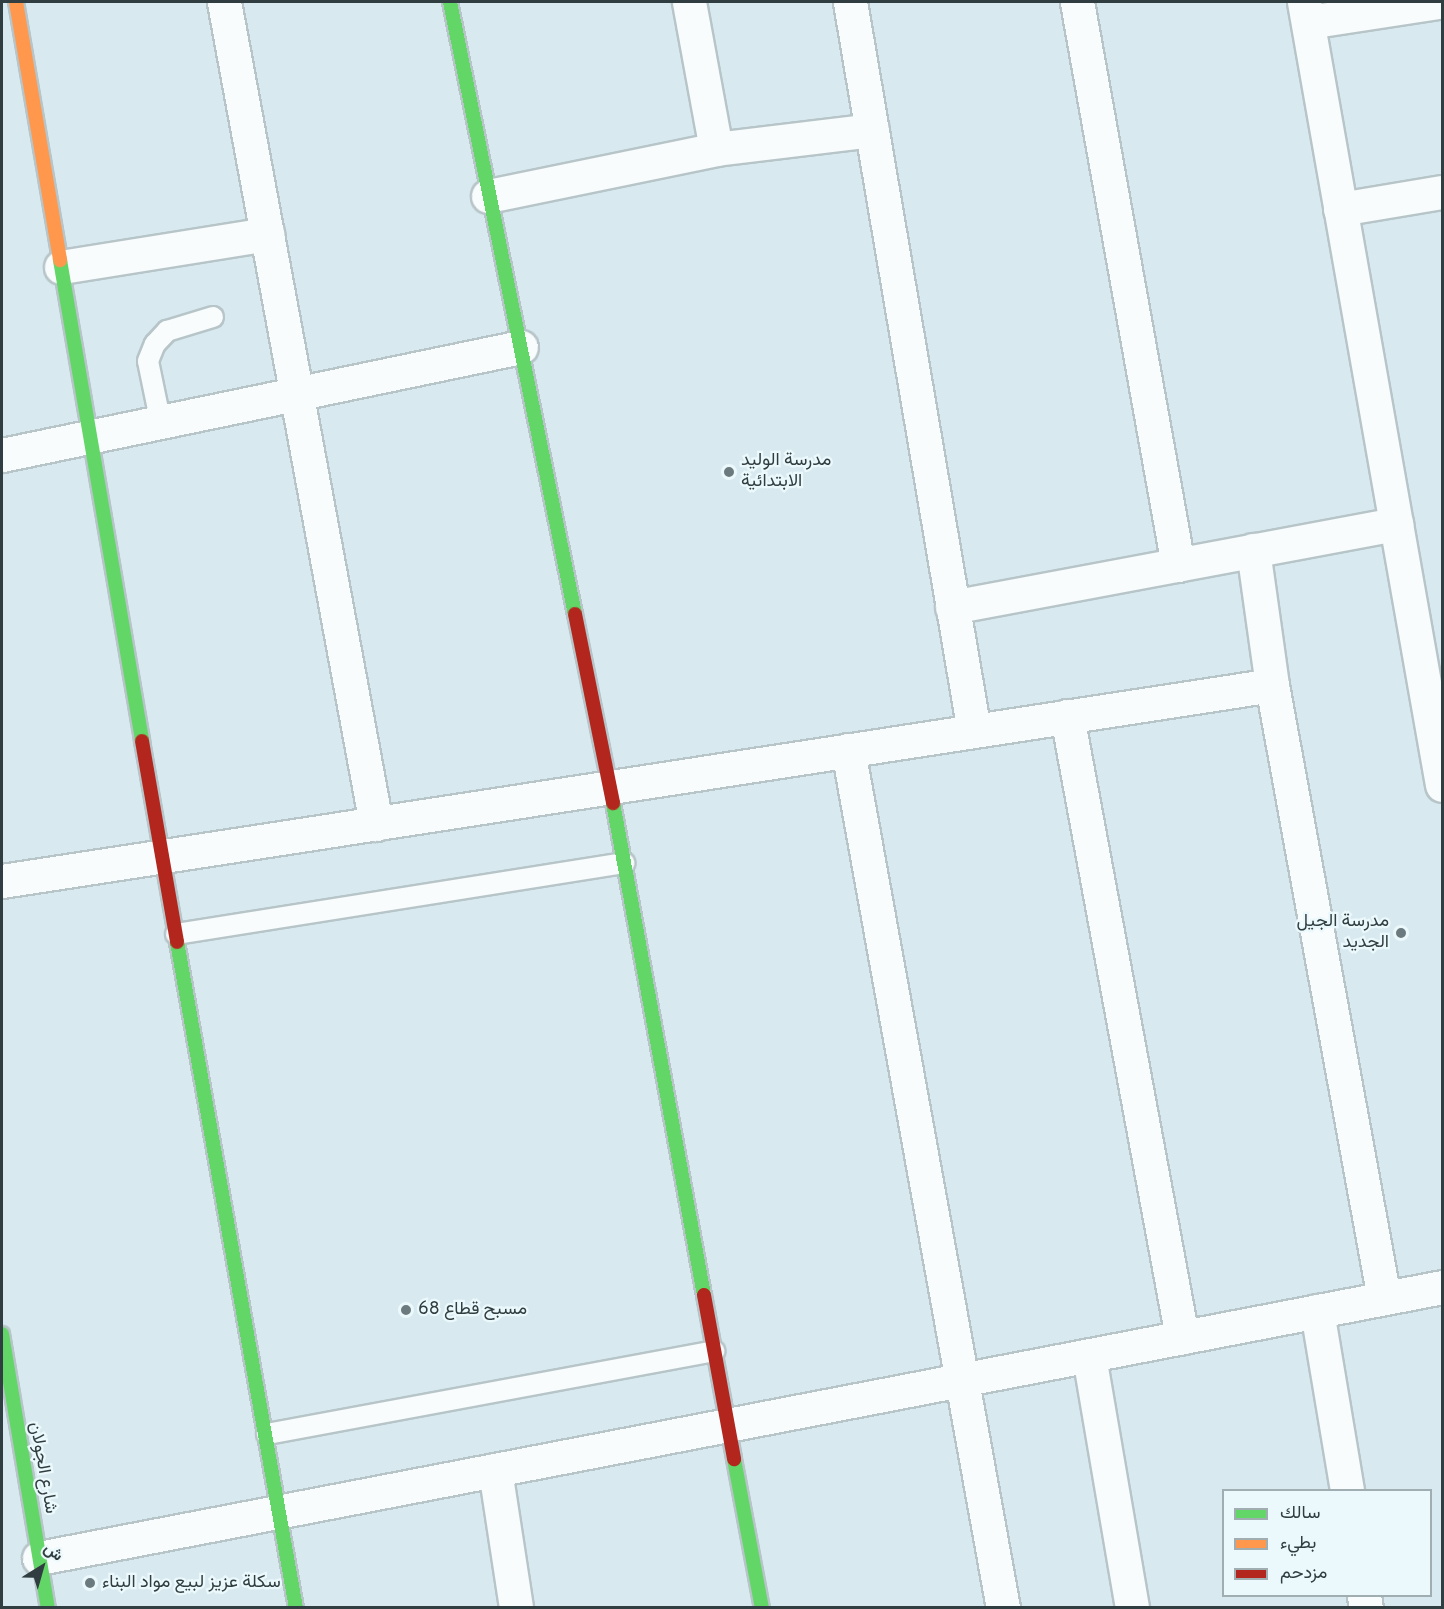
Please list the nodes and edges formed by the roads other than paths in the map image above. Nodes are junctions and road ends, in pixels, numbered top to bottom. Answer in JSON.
{"nodes":[{"id":1,"x":16,"y":2,"type":"edge"},
{"id":2,"x":224,"y":2,"type":"edge"},
{"id":3,"x":450,"y":2,"type":"edge"},
{"id":4,"x":689,"y":2,"type":"edge"},
{"id":5,"x":850,"y":2,"type":"edge"},
{"id":6,"x":1077,"y":2,"type":"edge"},
{"id":7,"x":1438,"y":2,"type":"edge"},
{"id":8,"x":1306,"y":12,"type":"edge"},
{"id":9,"x":872,"y":130,"type":"junction"},
{"id":10,"x":716,"y":149,"type":"junction"},
{"id":11,"x":1443,"y":192,"type":"edge"},
{"id":12,"x":488,"y":196,"type":"junction"},
{"id":13,"x":1340,"y":209,"type":"junction"},
{"id":14,"x":267,"y":234,"type":"junction"},
{"id":15,"x":61,"y":267,"type":"junction"},
{"id":16,"x":213,"y":317,"type":"dead end"},
{"id":17,"x":521,"y":347,"type":"junction"},
{"id":18,"x":297,"y":394,"type":"junction"},
{"id":19,"x":161,"y":424,"type":"junction"},
{"id":20,"x":91,"y":438,"type":"junction"},
{"id":21,"x":2,"y":455,"type":"edge"},
{"id":22,"x":1396,"y":524,"type":"junction"},
{"id":23,"x":1253,"y":550,"type":"junction"},
{"id":24,"x":1178,"y":565,"type":"junction"},
{"id":25,"x":952,"y":607,"type":"junction"},
{"id":26,"x":1272,"y":685,"type":"junction"},
{"id":27,"x":1067,"y":716,"type":"junction"},
{"id":28,"x":974,"y":731,"type":"junction"},
{"id":29,"x":848,"y":750,"type":"junction"},
{"id":30,"x":1442,"y":781,"type":"edge"},
{"id":31,"x":610,"y":787,"type":"junction"},
{"id":32,"x":376,"y":824,"type":"junction"},
{"id":33,"x":162,"y":857,"type":"junction"},
{"id":34,"x":624,"y":863,"type":"junction"},
{"id":35,"x":2,"y":881,"type":"edge"},
{"id":36,"x":176,"y":934,"type":"junction"},
{"id":37,"x":1443,"y":1287,"type":"edge"},
{"id":38,"x":1384,"y":1298,"type":"junction"},
{"id":39,"x":1317,"y":1311,"type":"junction"},
{"id":40,"x":2,"y":1334,"type":"edge"},
{"id":41,"x":1182,"y":1337,"type":"junction"},
{"id":42,"x":714,"y":1351,"type":"junction"},
{"id":43,"x":1089,"y":1356,"type":"junction"},
{"id":44,"x":962,"y":1380,"type":"junction"},
{"id":45,"x":729,"y":1425,"type":"junction"},
{"id":46,"x":267,"y":1434,"type":"junction"},
{"id":47,"x":495,"y":1470,"type":"junction"},
{"id":48,"x":1347,"y":1489,"type":"edge"},
{"id":49,"x":281,"y":1511,"type":"junction"},
{"id":50,"x":39,"y":1558,"type":"junction"},
{"id":51,"x":48,"y":1608,"type":"edge"},
{"id":52,"x":297,"y":1608,"type":"edge"},
{"id":53,"x":516,"y":1608,"type":"edge"},
{"id":54,"x":762,"y":1608,"type":"edge"},
{"id":55,"x":1003,"y":1608,"type":"edge"},
{"id":56,"x":1132,"y":1608,"type":"edge"}],
"edges":[{"from":1,"to":15,"type":"street"},
{"from":2,"to":14,"type":"street"},
{"from":3,"to":12,"type":"street"},
{"from":4,"to":10,"type":"street"},
{"from":5,"to":9,"type":"street"},
{"from":6,"to":24,"type":"street"},
{"from":7,"to":8,"type":"street"},
{"from":8,"to":13,"type":"street"},
{"from":9,"to":10,"type":"street"},
{"from":9,"to":25,"type":"street"},
{"from":10,"to":12,"type":"street"},
{"from":11,"to":13,"type":"street"},
{"from":12,"to":17,"type":"street"},
{"from":13,"to":22,"type":"street"},
{"from":14,"to":15,"type":"street"},
{"from":14,"to":18,"type":"street"},
{"from":15,"to":20,"type":"street"},
{"from":16,"to":19,"type":"lane"},
{"from":17,"to":18,"type":"street"},
{"from":17,"to":31,"type":"street"},
{"from":18,"to":19,"type":"street"},
{"from":18,"to":32,"type":"street"},
{"from":19,"to":20,"type":"street"},
{"from":20,"to":21,"type":"street"},
{"from":20,"to":33,"type":"street"},
{"from":22,"to":23,"type":"street"},
{"from":22,"to":30,"type":"street"},
{"from":23,"to":24,"type":"street"},
{"from":23,"to":26,"type":"street"},
{"from":24,"to":25,"type":"street"},
{"from":25,"to":28,"type":"street"},
{"from":26,"to":27,"type":"street"},
{"from":26,"to":38,"type":"street"},
{"from":27,"to":28,"type":"street"},
{"from":27,"to":41,"type":"street"},
{"from":28,"to":29,"type":"street"},
{"from":29,"to":31,"type":"street"},
{"from":29,"to":44,"type":"street"},
{"from":31,"to":32,"type":"street"},
{"from":31,"to":34,"type":"street"},
{"from":32,"to":33,"type":"street"},
{"from":33,"to":35,"type":"street"},
{"from":33,"to":36,"type":"street"},
{"from":34,"to":36,"type":"lane"},
{"from":34,"to":42,"type":"street"},
{"from":36,"to":46,"type":"street"},
{"from":37,"to":38,"type":"street"},
{"from":38,"to":39,"type":"street"},
{"from":39,"to":41,"type":"street"},
{"from":39,"to":48,"type":"street"},
{"from":40,"to":50,"type":"street","name":"شارع الجولان"},
{"from":41,"to":43,"type":"street"},
{"from":42,"to":45,"type":"street"},
{"from":42,"to":46,"type":"lane"},
{"from":43,"to":44,"type":"street"},
{"from":43,"to":56,"type":"street"},
{"from":44,"to":45,"type":"street"},
{"from":44,"to":55,"type":"street"},
{"from":45,"to":47,"type":"street"},
{"from":45,"to":54,"type":"street"},
{"from":46,"to":49,"type":"street"},
{"from":47,"to":49,"type":"street"},
{"from":47,"to":53,"type":"street"},
{"from":49,"to":50,"type":"street"},
{"from":49,"to":52,"type":"street"},
{"from":50,"to":51,"type":"street","name":"شارع الجولان"}]}
